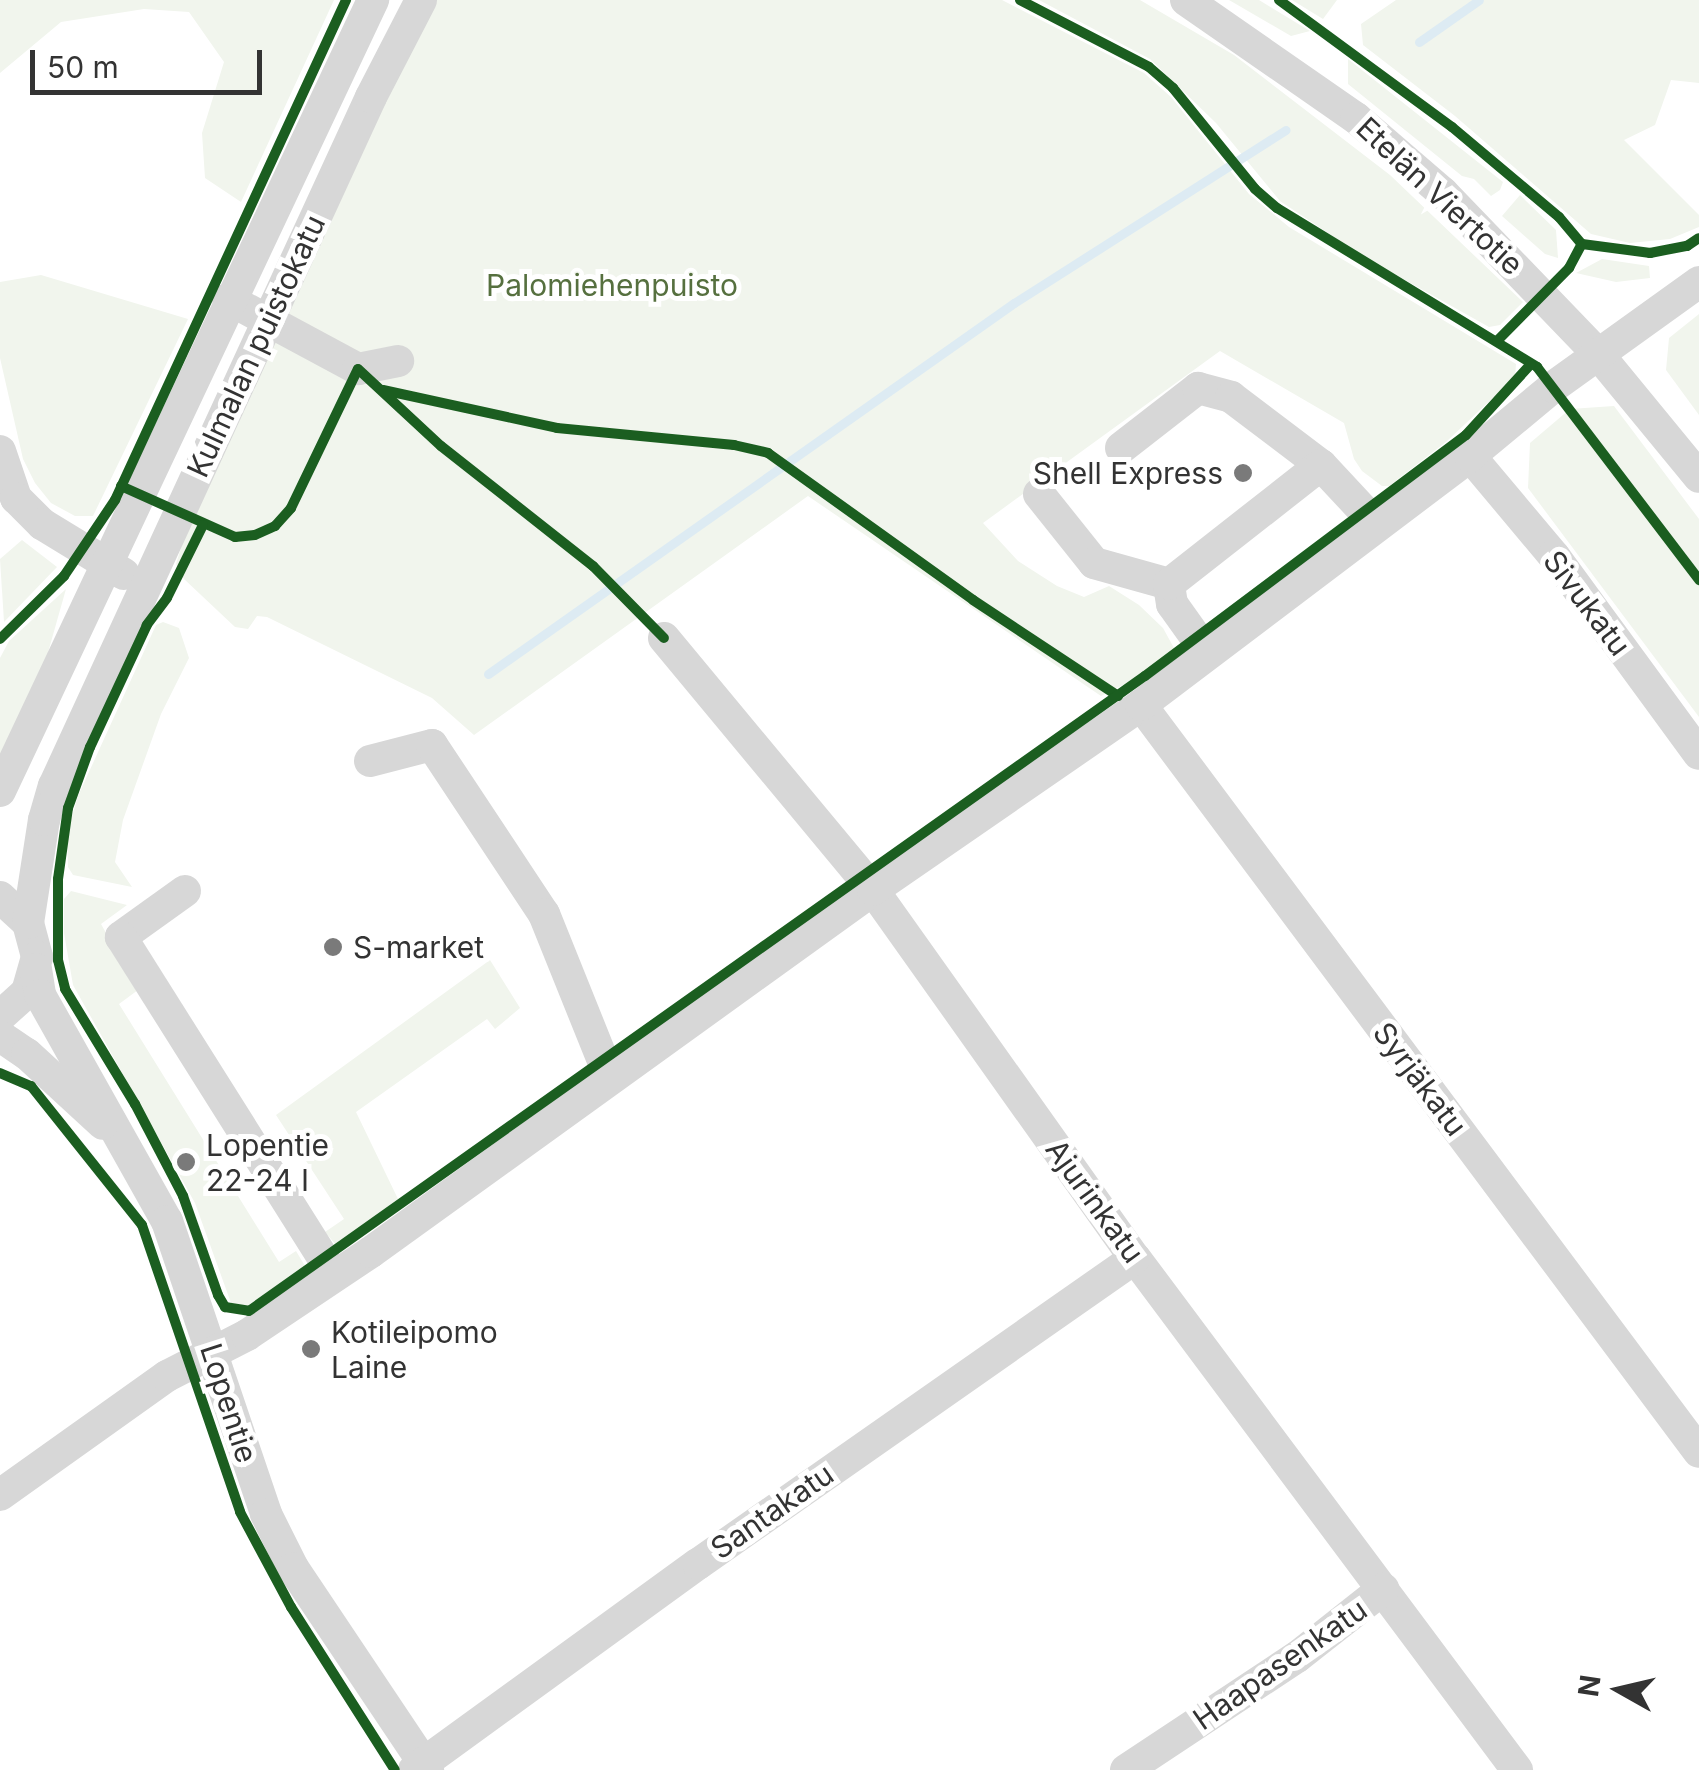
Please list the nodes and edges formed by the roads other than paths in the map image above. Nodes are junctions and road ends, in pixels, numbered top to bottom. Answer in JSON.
{"nodes":[{"id":1,"x":373,"y":0,"type":"edge"},
{"id":2,"x":421,"y":0,"type":"edge"},
{"id":3,"x":1186,"y":0,"type":"edge"},
{"id":4,"x":1699,"y":282,"type":"edge"},
{"id":5,"x":228,"y":299,"type":"junction"},
{"id":6,"x":269,"y":320,"type":"junction"},
{"id":7,"x":1598,"y":354,"type":"junction"},
{"id":8,"x":398,"y":361,"type":"dead end"},
{"id":9,"x":1121,"y":448,"type":"dead end"},
{"id":10,"x":0,"y":451,"type":"edge"},
{"id":11,"x":1470,"y":456,"type":"junction"},
{"id":12,"x":1321,"y":464,"type":"junction"},
{"id":13,"x":1699,"y":477,"type":"edge"},
{"id":14,"x":1039,"y":494,"type":"dead end"},
{"id":15,"x":1377,"y":524,"type":"junction"},
{"id":16,"x":106,"y":564,"type":"junction"},
{"id":17,"x":1169,"y":584,"type":"junction"},
{"id":18,"x":145,"y":586,"type":"junction"},
{"id":19,"x":664,"y":638,"type":"dead end"},
{"id":20,"x":1207,"y":653,"type":"junction"},
{"id":21,"x":1141,"y":705,"type":"junction"},
{"id":22,"x":1699,"y":754,"type":"edge"},
{"id":23,"x":370,"y":761,"type":"dead end"},
{"id":24,"x":0,"y":791,"type":"edge"},
{"id":25,"x":873,"y":890,"type":"junction"},
{"id":26,"x":184,"y":891,"type":"dead end"},
{"id":27,"x":0,"y":897,"type":"edge"},
{"id":28,"x":28,"y":923,"type":"junction"},
{"id":29,"x":36,"y":968,"type":"junction"},
{"id":30,"x":0,"y":1016,"type":"edge"},
{"id":31,"x":0,"y":1036,"type":"edge"},
{"id":32,"x":615,"y":1076,"type":"junction"},
{"id":33,"x":119,"y":1139,"type":"junction"},
{"id":34,"x":1135,"y":1258,"type":"junction"},
{"id":35,"x":334,"y":1275,"type":"junction"},
{"id":36,"x":212,"y":1354,"type":"junction"},
{"id":37,"x":1699,"y":1452,"type":"edge"},
{"id":38,"x":0,"y":1495,"type":"edge"},
{"id":39,"x":1383,"y":1590,"type":"junction"},
{"id":40,"x":422,"y":1768,"type":"edge"},
{"id":41,"x":1126,"y":1770,"type":"edge"},
{"id":42,"x":1518,"y":1770,"type":"edge"}],
"edges":[{"from":1,"to":5,"type":"street","name":"Kulmalan puistokatu"},
{"from":2,"to":6,"type":"street","name":"Kulmalan puistokatu"},
{"from":3,"to":7,"type":"street","name":"Etelän Viertotie"},
{"from":4,"to":7,"type":"street"},
{"from":5,"to":6,"type":"street"},
{"from":5,"to":16,"type":"street","name":"Kulmalan puistokatu"},
{"from":6,"to":8,"type":"street"},
{"from":6,"to":18,"type":"street","name":"Kulmalan puistokatu"},
{"from":7,"to":11,"type":"street"},
{"from":7,"to":13,"type":"street","name":"Etelän Viertotie"},
{"from":9,"to":12,"type":"street"},
{"from":10,"to":16,"type":"street"},
{"from":11,"to":15,"type":"street"},
{"from":11,"to":22,"type":"street","name":"Sivukatu"},
{"from":12,"to":15,"type":"street"},
{"from":12,"to":17,"type":"street"},
{"from":14,"to":17,"type":"street"},
{"from":15,"to":20,"type":"street"},
{"from":16,"to":18,"type":"street"},
{"from":16,"to":24,"type":"street","name":"Kulmalan puistokatu"},
{"from":17,"to":20,"type":"street"},
{"from":18,"to":28,"type":"street","name":"Kulmalan puistokatu"},
{"from":19,"to":25,"type":"street","name":"Ajurinkatu"},
{"from":20,"to":21,"type":"street"},
{"from":21,"to":25,"type":"street"},
{"from":21,"to":37,"type":"street","name":"Syrjäkatu"},
{"from":23,"to":32,"type":"street"},
{"from":25,"to":32,"type":"street"},
{"from":25,"to":34,"type":"street","name":"Ajurinkatu"},
{"from":26,"to":35,"type":"street"},
{"from":27,"to":28,"type":"street"},
{"from":28,"to":29,"type":"street","name":"Kulmalan puistokatu"},
{"from":29,"to":30,"type":"street"},
{"from":29,"to":33,"type":"street","name":"Lopentie"},
{"from":31,"to":33,"type":"street","name":"Lopentie"},
{"from":32,"to":35,"type":"street"},
{"from":33,"to":36,"type":"street","name":"Lopentie"},
{"from":34,"to":39,"type":"street","name":"Ajurinkatu"},
{"from":34,"to":40,"type":"street","name":"Santakatu"},
{"from":35,"to":36,"type":"street"},
{"from":36,"to":38,"type":"street"},
{"from":36,"to":40,"type":"street","name":"Lopentie"},
{"from":39,"to":41,"type":"street","name":"Haapasenkatu"},
{"from":39,"to":42,"type":"street","name":"Ajurinkatu"}]}
